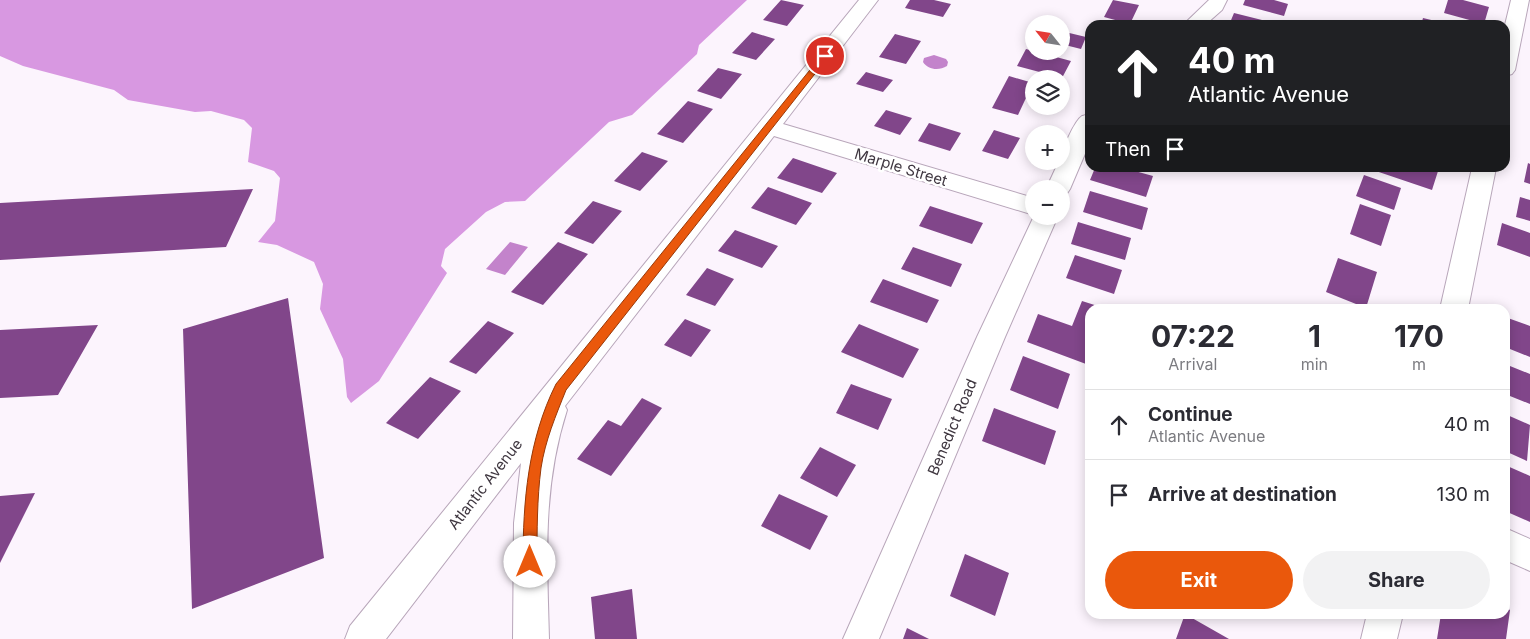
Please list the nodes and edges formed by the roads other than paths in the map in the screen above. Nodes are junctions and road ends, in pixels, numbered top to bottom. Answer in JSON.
{"nodes":[{"id":1,"x":869,"y":0,"type":"edge"},
{"id":2,"x":1190,"y":0,"type":"edge"},
{"id":3,"x":1520,"y":0,"type":"edge"},
{"id":4,"x":1216,"y":3,"type":"edge"},
{"id":5,"x":1198,"y":20,"type":"edge"},
{"id":6,"x":1510,"y":47,"type":"edge"},
{"id":7,"x":768,"y":126,"type":"junction"},
{"id":8,"x":1085,"y":127,"type":"edge"},
{"id":9,"x":1483,"y":172,"type":"edge"},
{"id":10,"x":1062,"y":180,"type":"edge"},
{"id":11,"x":1025,"y":205,"type":"edge"},
{"id":12,"x":1042,"y":225,"type":"edge"},
{"id":13,"x":1455,"y":304,"type":"edge"},
{"id":14,"x":560,"y":388,"type":"junction"},
{"id":15,"x":1510,"y":546,"type":"edge"},
{"id":16,"x":1530,"y":555,"type":"edge"},
{"id":17,"x":1384,"y":619,"type":"edge"},
{"id":18,"x":363,"y":639,"type":"edge"},
{"id":19,"x":531,"y":639,"type":"edge"},
{"id":20,"x":861,"y":639,"type":"edge"},
{"id":21,"x":1379,"y":639,"type":"edge"}],
"edges":[{"from":1,"to":7,"type":"street","name":"Atlantic Avenue"},
{"from":2,"to":4,"type":"street"},
{"from":3,"to":6,"type":"street"},
{"from":4,"to":5,"type":"street"},
{"from":7,"to":11,"type":"street","name":"Marple Street"},
{"from":7,"to":14,"type":"street","name":"Atlantic Avenue"},
{"from":8,"to":10,"type":"street"},
{"from":9,"to":13,"type":"street"},
{"from":12,"to":20,"type":"street","name":"Benedict Road"},
{"from":14,"to":18,"type":"street","name":"Atlantic Avenue"},
{"from":14,"to":19,"type":"street"},
{"from":15,"to":16,"type":"street"},
{"from":17,"to":21,"type":"street"}]}
